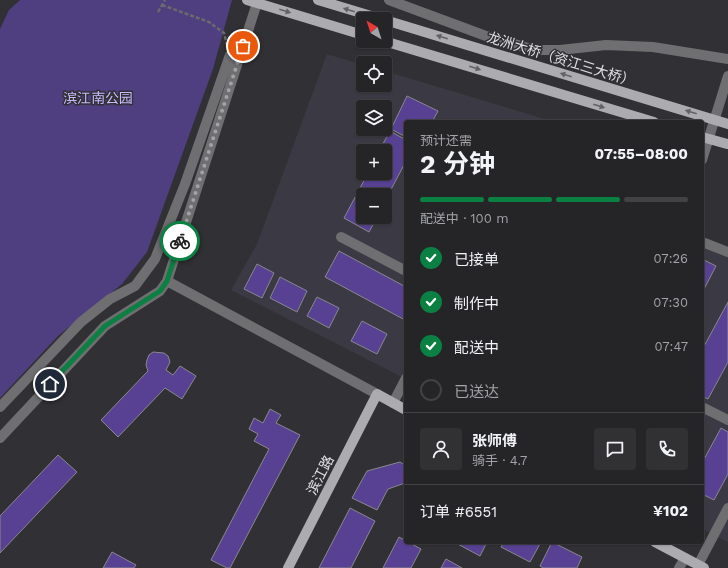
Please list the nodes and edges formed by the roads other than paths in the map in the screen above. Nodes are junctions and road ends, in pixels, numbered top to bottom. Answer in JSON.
{"nodes":[{"id":1,"x":247,"y":0,"type":"edge"},
{"id":2,"x":258,"y":0,"type":"edge"},
{"id":3,"x":318,"y":0,"type":"edge"},
{"id":4,"x":389,"y":0,"type":"edge"},
{"id":5,"x":358,"y":12,"type":"edge"},
{"id":6,"x":392,"y":22,"type":"edge"},
{"id":7,"x":356,"y":33,"type":"edge"},
{"id":8,"x":392,"y":43,"type":"edge"},
{"id":9,"x":230,"y":55,"type":"road end"},
{"id":10,"x":728,"y":59,"type":"edge"},
{"id":11,"x":728,"y":76,"type":"edge"},
{"id":12,"x":647,"y":120,"type":"edge"},
{"id":13,"x":728,"y":124,"type":"edge"},
{"id":14,"x":704,"y":138,"type":"edge"},
{"id":15,"x":728,"y":144,"type":"edge"},
{"id":16,"x":704,"y":154,"type":"edge"},
{"id":17,"x":341,"y":237,"type":"dead end"},
{"id":18,"x":704,"y":243,"type":"edge"},
{"id":19,"x":728,"y":252,"type":"edge"},
{"id":20,"x":404,"y":270,"type":"edge"},
{"id":21,"x":167,"y":281,"type":"junction"},
{"id":22,"x":404,"y":382,"type":"edge"},
{"id":23,"x":377,"y":394,"type":"junction"},
{"id":24,"x":393,"y":403,"type":"junction"},
{"id":25,"x":0,"y":407,"type":"edge"},
{"id":26,"x":704,"y":408,"type":"edge"},
{"id":27,"x":404,"y":409,"type":"edge"},
{"id":28,"x":728,"y":420,"type":"edge"},
{"id":29,"x":0,"y":438,"type":"edge"},
{"id":30,"x":728,"y":508,"type":"edge"},
{"id":31,"x":659,"y":544,"type":"edge"},
{"id":32,"x":685,"y":558,"type":"junction"},
{"id":33,"x":701,"y":566,"type":"edge"},
{"id":34,"x":288,"y":568,"type":"edge"},
{"id":35,"x":679,"y":568,"type":"edge"}],
"edges":[{"from":1,"to":7,"type":"main road","one_way":true,"bridge":true},
{"from":2,"to":21,"type":"street"},
{"from":5,"to":3,"type":"main road","one_way":true},
{"from":4,"to":10,"type":"street"},
{"from":13,"to":6,"type":"main road","name":"龙洲大桥（资江三大桥）","one_way":true,"bridge":true},
{"from":8,"to":12,"type":"main road","one_way":true},
{"from":9,"to":25,"type":"street"},
{"from":11,"to":16,"type":"street"},
{"from":14,"to":15,"type":"main road","bridge":true},
{"from":17,"to":20,"type":"street"},
{"from":18,"to":19,"type":"street"},
{"from":21,"to":23,"type":"street"},
{"from":21,"to":29,"type":"street"},
{"from":22,"to":24,"type":"street"},
{"from":23,"to":24,"type":"main road"},
{"from":23,"to":34,"type":"main road","name":"滨江路"},
{"from":24,"to":27,"type":"main road"},
{"from":26,"to":28,"type":"street"},
{"from":30,"to":33,"type":"street"},
{"from":31,"to":32,"type":"main road"},
{"from":32,"to":33,"type":"main road"},
{"from":32,"to":35,"type":"street"}]}
